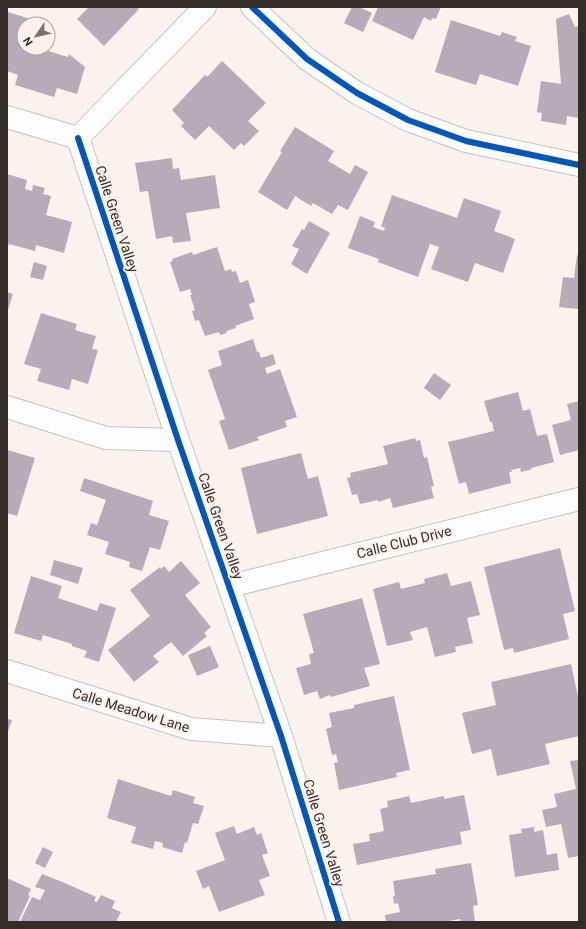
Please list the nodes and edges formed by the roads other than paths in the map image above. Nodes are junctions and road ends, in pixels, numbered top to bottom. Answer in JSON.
{"nodes":[{"id":1,"x":205,"y":7,"type":"edge"},
{"id":2,"x":252,"y":7,"type":"edge"},
{"id":3,"x":7,"y":117,"type":"edge"},
{"id":4,"x":78,"y":138,"type":"junction"},
{"id":5,"x":579,"y":165,"type":"edge"},
{"id":6,"x":7,"y":407,"type":"edge"},
{"id":7,"x":178,"y":440,"type":"junction"},
{"id":8,"x":579,"y":499,"type":"edge"},
{"id":9,"x":230,"y":586,"type":"junction"},
{"id":10,"x":7,"y":672,"type":"edge"},
{"id":11,"x":281,"y":736,"type":"junction"},
{"id":12,"x":339,"y":922,"type":"edge"}],
"edges":[{"from":1,"to":4,"type":"street"},
{"from":2,"to":5,"type":"street"},
{"from":3,"to":4,"type":"street"},
{"from":4,"to":7,"type":"street","name":"Calle Green Valley"},
{"from":6,"to":7,"type":"street"},
{"from":7,"to":9,"type":"street","name":"Calle Green Valley"},
{"from":8,"to":9,"type":"street","name":"Calle Club Drive"},
{"from":9,"to":11,"type":"street","name":"Calle Green Valley"},
{"from":10,"to":11,"type":"street","name":"Calle Meadow Lane"},
{"from":11,"to":12,"type":"street","name":"Calle Green Valley"}]}
